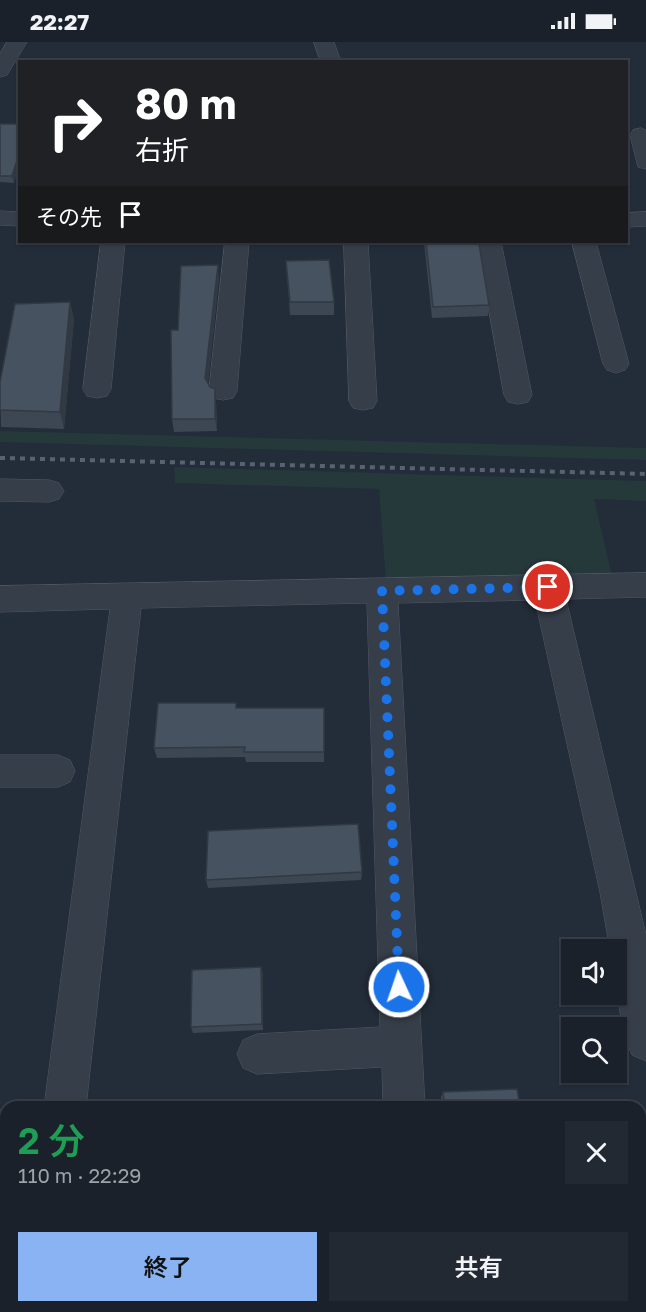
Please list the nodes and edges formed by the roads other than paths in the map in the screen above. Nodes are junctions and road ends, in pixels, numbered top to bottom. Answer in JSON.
{"nodes":[{"id":1,"x":17,"y":42,"type":"edge"},
{"id":2,"x":324,"y":42,"type":"edge"},
{"id":3,"x":330,"y":60,"type":"edge"},
{"id":4,"x":0,"y":71,"type":"edge"},
{"id":5,"x":641,"y":135,"type":"dead end"},
{"id":6,"x":646,"y":162,"type":"edge"},
{"id":7,"x":0,"y":219,"type":"edge"},
{"id":8,"x":18,"y":219,"type":"edge"},
{"id":9,"x":646,"y":219,"type":"edge"},
{"id":10,"x":628,"y":220,"type":"edge"},
{"id":11,"x":113,"y":243,"type":"edge"},
{"id":12,"x":237,"y":243,"type":"edge"},
{"id":13,"x":356,"y":243,"type":"edge"},
{"id":14,"x":489,"y":243,"type":"edge"},
{"id":15,"x":584,"y":243,"type":"edge"},
{"id":16,"x":616,"y":364,"type":"dead end"},
{"id":17,"x":97,"y":390,"type":"dead end"},
{"id":18,"x":223,"y":392,"type":"dead end"},
{"id":19,"x":518,"y":395,"type":"dead end"},
{"id":20,"x":363,"y":401,"type":"dead end"},
{"id":21,"x":0,"y":490,"type":"edge"},
{"id":22,"x":49,"y":491,"type":"dead end"},
{"id":23,"x":646,"y":585,"type":"edge"},
{"id":24,"x":548,"y":587,"type":"junction"},
{"id":25,"x":382,"y":591,"type":"junction"},
{"id":26,"x":127,"y":596,"type":"junction"},
{"id":27,"x":0,"y":599,"type":"edge"},
{"id":28,"x":0,"y":771,"type":"edge"},
{"id":29,"x":58,"y":771,"type":"dead end"},
{"id":30,"x":646,"y":1041,"type":"edge"},
{"id":31,"x":402,"y":1046,"type":"junction"},
{"id":32,"x":257,"y":1054,"type":"dead end"},
{"id":33,"x":66,"y":1101,"type":"edge"},
{"id":34,"x":404,"y":1101,"type":"edge"}],
"edges":[{"from":1,"to":4,"type":"street"},
{"from":2,"to":3,"type":"street"},
{"from":5,"to":6,"type":"street"},
{"from":7,"to":8,"type":"street"},
{"from":9,"to":10,"type":"street"},
{"from":11,"to":17,"type":"street"},
{"from":12,"to":18,"type":"street"},
{"from":13,"to":20,"type":"street"},
{"from":14,"to":19,"type":"street"},
{"from":15,"to":16,"type":"street"},
{"from":21,"to":22,"type":"street"},
{"from":23,"to":24,"type":"street"},
{"from":24,"to":25,"type":"street"},
{"from":24,"to":30,"type":"street"},
{"from":25,"to":26,"type":"street"},
{"from":25,"to":31,"type":"street"},
{"from":26,"to":27,"type":"street"},
{"from":26,"to":33,"type":"street"},
{"from":28,"to":29,"type":"street"},
{"from":31,"to":32,"type":"street"},
{"from":31,"to":34,"type":"street"}]}
